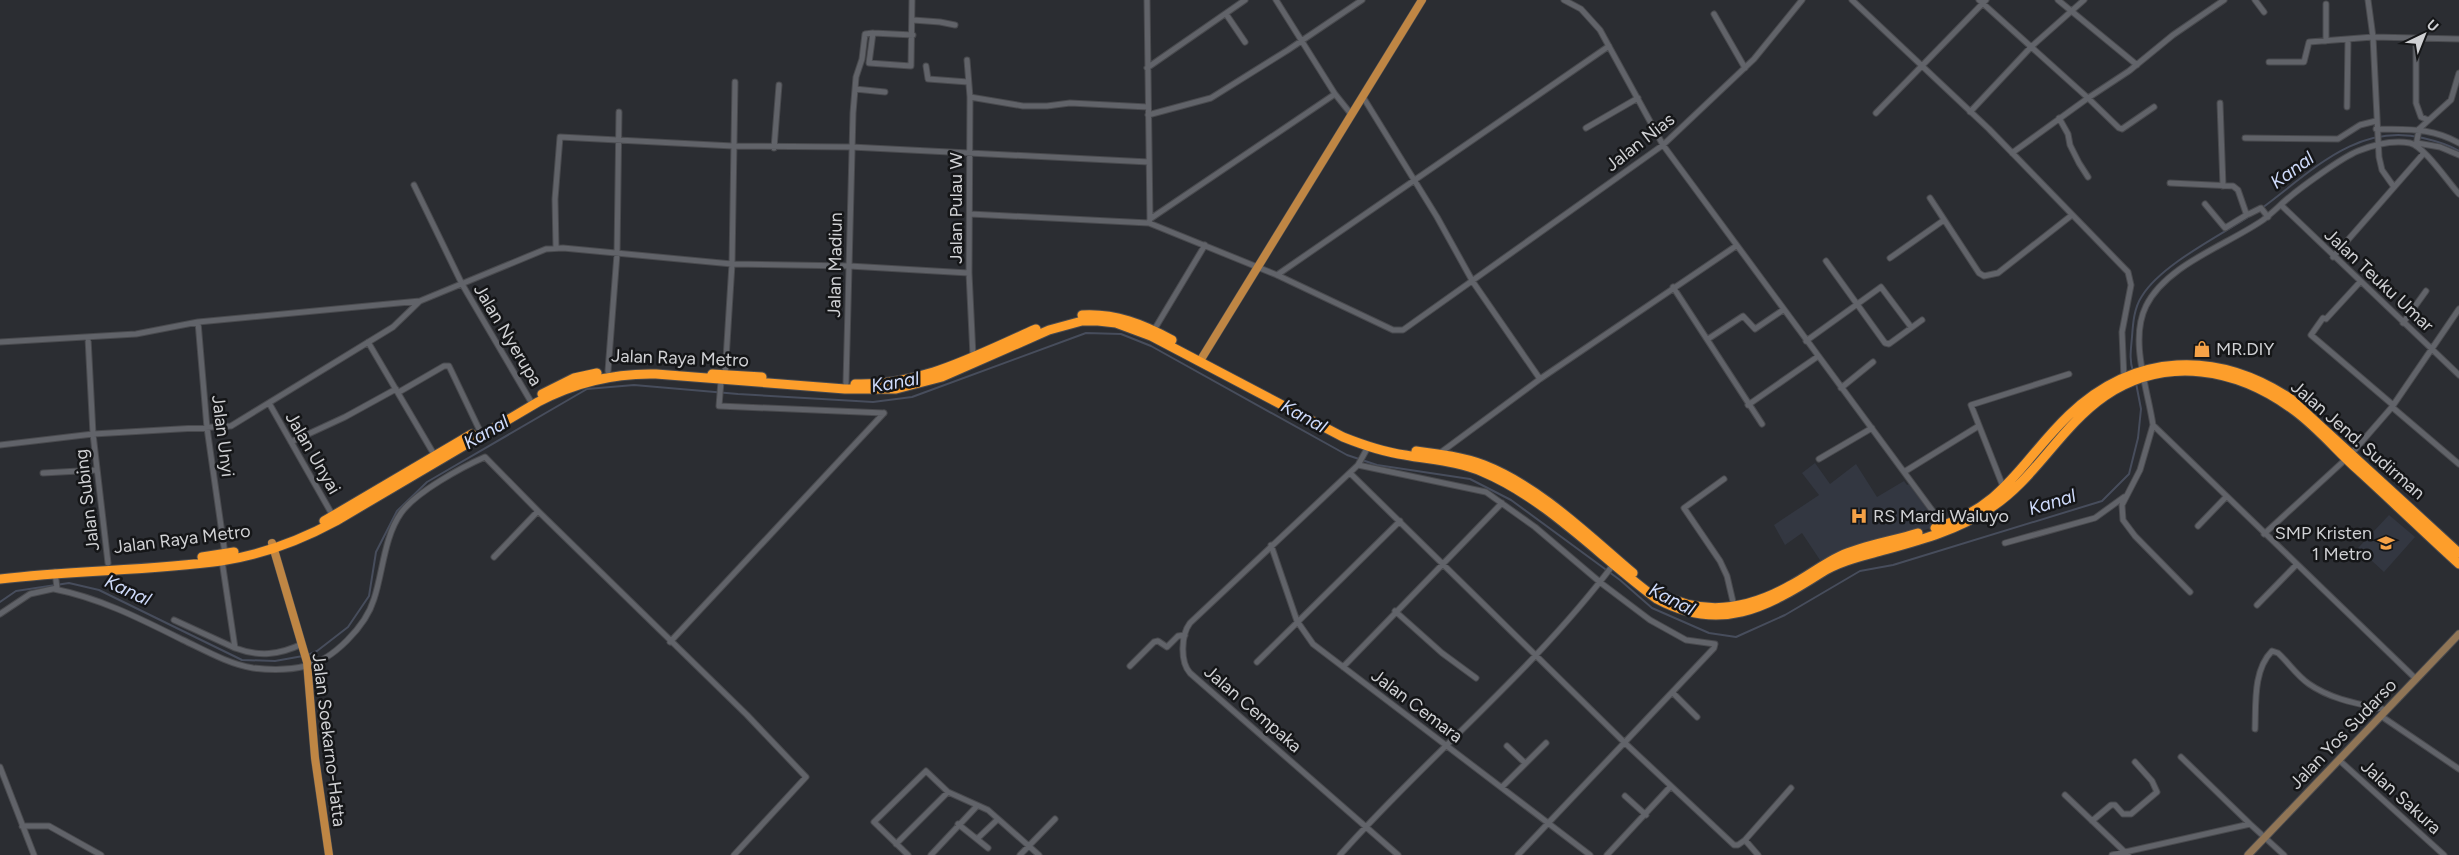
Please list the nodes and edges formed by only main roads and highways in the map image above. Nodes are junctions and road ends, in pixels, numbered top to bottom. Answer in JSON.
{"nodes":[{"id":1,"x":1422,"y":0,"type":"edge"},
{"id":2,"x":1007,"y":345,"type":"junction"},
{"id":3,"x":1201,"y":359,"type":"junction"},
{"id":4,"x":974,"y":360,"type":"junction"},
{"id":5,"x":2134,"y":377,"type":"junction"},
{"id":6,"x":723,"y":378,"type":"junction"},
{"id":7,"x":2388,"y":492,"type":"junction"},
{"id":8,"x":1990,"y":505,"type":"junction"},
{"id":9,"x":272,"y":546,"type":"junction"},
{"id":10,"x":1595,"y":546,"type":"junction"},
{"id":11,"x":2459,"y":553,"type":"edge"},
{"id":12,"x":223,"y":557,"type":"junction"},
{"id":13,"x":2459,"y":564,"type":"edge"},
{"id":14,"x":0,"y":573,"type":"edge"},
{"id":15,"x":0,"y":579,"type":"edge"},
{"id":16,"x":329,"y":855,"type":"edge"}],
"edges":[{"from":1,"to":3,"type":"main road"},
{"from":2,"to":3,"type":"highway"},
{"from":2,"to":3,"type":"highway"},
{"from":2,"to":4,"type":"highway"},
{"from":3,"to":10,"type":"highway"},
{"from":3,"to":10,"type":"highway"},
{"from":4,"to":6,"type":"highway","name":"Jalan Raya Metro"},
{"from":4,"to":6,"type":"highway"},
{"from":5,"to":7,"type":"highway","name":"Jalan Jend. Sudirman"},
{"from":5,"to":8,"type":"highway"},
{"from":5,"to":8,"type":"highway"},
{"from":6,"to":9,"type":"highway"},
{"from":6,"to":9,"type":"highway","name":"Jalan Raya Metro"},
{"from":7,"to":11,"type":"highway","name":"Jalan Jend. Sudirman"},
{"from":7,"to":13,"type":"highway","name":"Jalan Jend. Sudirman"},
{"from":8,"to":10,"type":"highway"},
{"from":8,"to":10,"type":"highway"},
{"from":9,"to":12,"type":"highway"},
{"from":9,"to":16,"type":"main road","name":"Jalan Soekarno-Hatta"},
{"from":12,"to":14,"type":"highway","name":"Jalan Raya Metro"},
{"from":12,"to":15,"type":"highway"}]}
